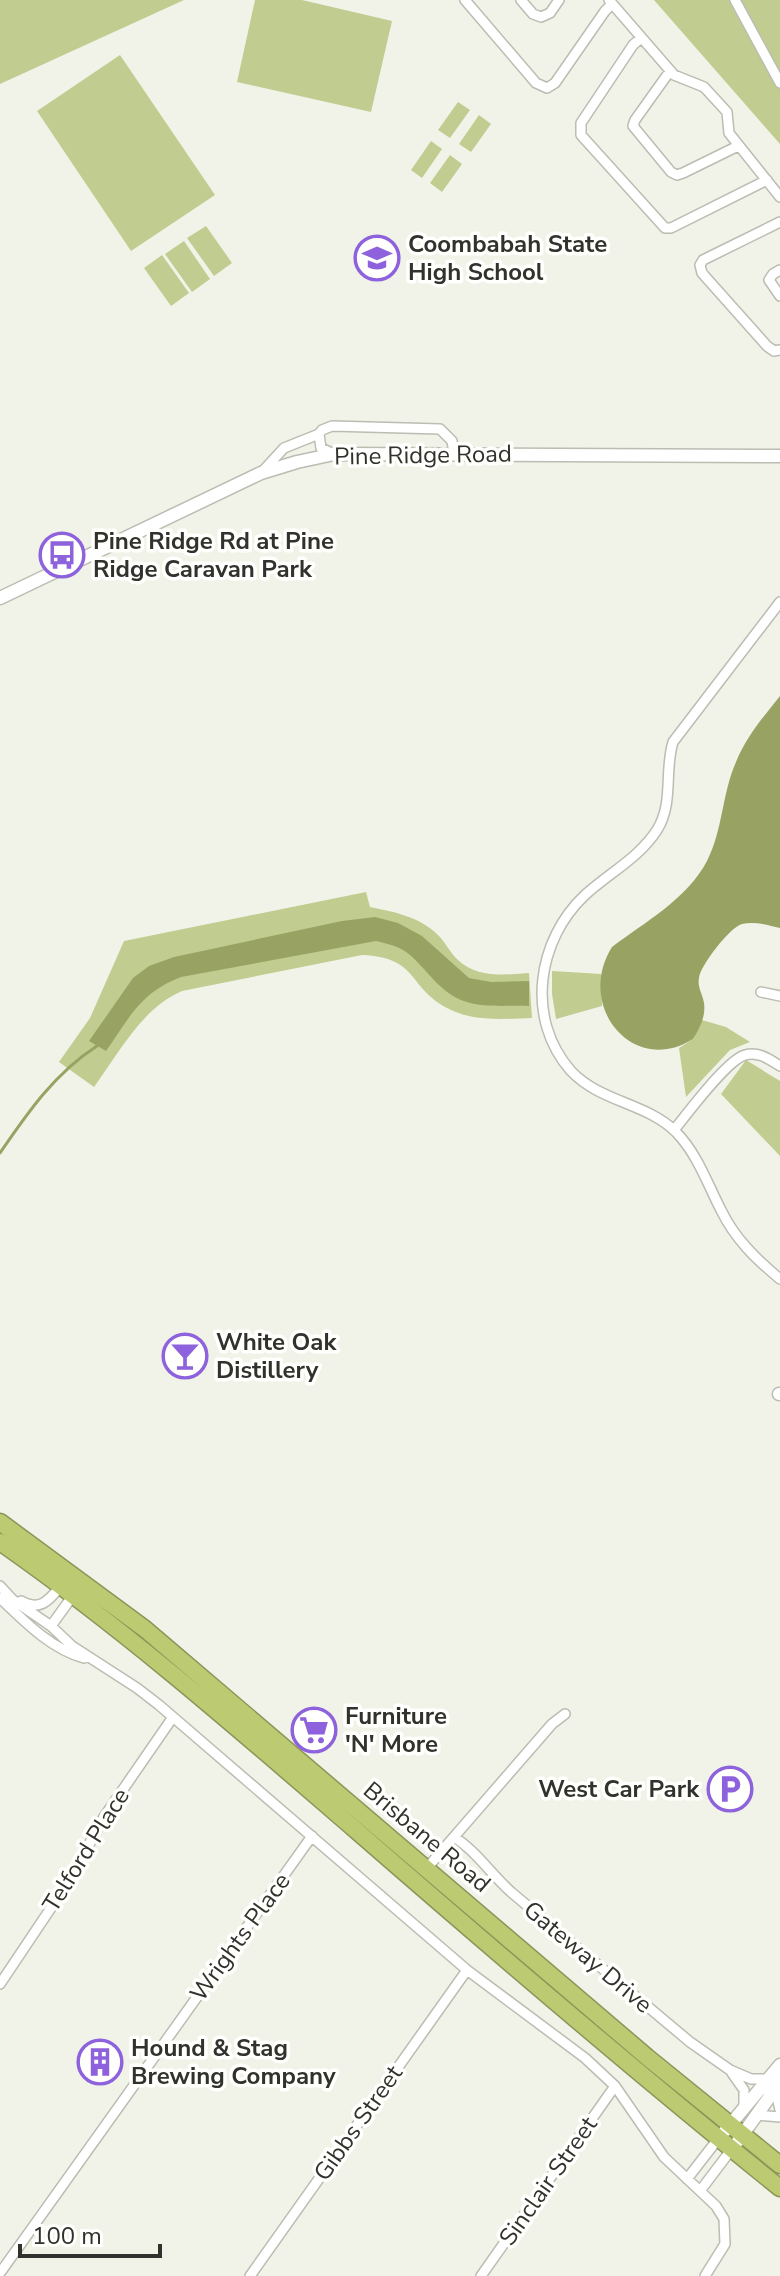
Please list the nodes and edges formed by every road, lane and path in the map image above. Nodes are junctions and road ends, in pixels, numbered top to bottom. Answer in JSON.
{"nodes":[{"id":1,"x":465,"y":0,"type":"edge"},
{"id":2,"x":521,"y":0,"type":"edge"},
{"id":3,"x":559,"y":0,"type":"edge"},
{"id":4,"x":735,"y":0,"type":"edge"},
{"id":5,"x":610,"y":2,"type":"edge"},
{"id":6,"x":641,"y":38,"type":"junction"},
{"id":7,"x":670,"y":71,"type":"junction"},
{"id":8,"x":780,"y":83,"type":"edge"},
{"id":9,"x":738,"y":146,"type":"junction"},
{"id":10,"x":767,"y":180,"type":"junction"},
{"id":11,"x":780,"y":197,"type":"edge"},
{"id":12,"x":780,"y":222,"type":"edge"},
{"id":13,"x":780,"y":270,"type":"edge"},
{"id":14,"x":780,"y":296,"type":"edge"},
{"id":15,"x":780,"y":350,"type":"edge"},
{"id":16,"x":319,"y":434,"type":"junction"},
{"id":17,"x":454,"y":453,"type":"junction"},
{"id":18,"x":334,"y":454,"type":"junction"},
{"id":19,"x":780,"y":456,"type":"edge"},
{"id":20,"x":261,"y":473,"type":"junction"},
{"id":21,"x":0,"y":598,"type":"edge"},
{"id":22,"x":780,"y":602,"type":"edge"},
{"id":23,"x":761,"y":992,"type":"dead end"},
{"id":24,"x":780,"y":996,"type":"edge"},
{"id":25,"x":780,"y":1066,"type":"edge"},
{"id":26,"x":674,"y":1130,"type":"junction"},
{"id":27,"x":780,"y":1279,"type":"edge"},
{"id":28,"x":0,"y":1522,"type":"edge"},
{"id":29,"x":0,"y":1542,"type":"edge"},
{"id":30,"x":72,"y":1584,"type":"junction"},
{"id":31,"x":1,"y":1591,"type":"edge"},
{"id":32,"x":29,"y":1625,"type":"junction"},
{"id":33,"x":51,"y":1626,"type":"junction"},
{"id":34,"x":91,"y":1660,"type":"junction"},
{"id":35,"x":565,"y":1714,"type":"dead end"},
{"id":36,"x":173,"y":1717,"type":"junction"},
{"id":37,"x":312,"y":1836,"type":"junction"},
{"id":38,"x":454,"y":1837,"type":"junction"},
{"id":39,"x":427,"y":1868,"type":"junction"},
{"id":40,"x":467,"y":1970,"type":"junction"},
{"id":41,"x":0,"y":1984,"type":"edge"},
{"id":42,"x":780,"y":2065,"type":"edge"},
{"id":43,"x":730,"y":2070,"type":"junction"},
{"id":44,"x":774,"y":2082,"type":"edge"},
{"id":45,"x":615,"y":2086,"type":"junction"},
{"id":46,"x":744,"y":2106,"type":"junction"},
{"id":47,"x":780,"y":2110,"type":"edge"},
{"id":48,"x":757,"y":2115,"type":"junction"},
{"id":49,"x":780,"y":2117,"type":"edge"},
{"id":50,"x":735,"y":2130,"type":"junction"},
{"id":51,"x":725,"y":2145,"type":"junction"},
{"id":52,"x":780,"y":2165,"type":"edge"},
{"id":53,"x":687,"y":2179,"type":"junction"},
{"id":54,"x":780,"y":2188,"type":"edge"},
{"id":55,"x":703,"y":2194,"type":"junction"},
{"id":56,"x":0,"y":2273,"type":"edge"},
{"id":57,"x":250,"y":2276,"type":"edge"},
{"id":58,"x":481,"y":2276,"type":"edge"},
{"id":59,"x":705,"y":2276,"type":"edge"}],
"edges":[{"from":1,"to":5,"type":"street"},
{"from":2,"to":3,"type":"street"},
{"from":4,"to":8,"type":"street"},
{"from":5,"to":6,"type":"street"},
{"from":6,"to":7,"type":"street"},
{"from":6,"to":10,"type":"street"},
{"from":7,"to":9,"type":"street"},
{"from":7,"to":9,"type":"street"},
{"from":9,"to":10,"type":"street"},
{"from":10,"to":11,"type":"street"},
{"from":12,"to":15,"type":"street"},
{"from":13,"to":14,"type":"street"},
{"from":16,"to":17,"type":"street"},
{"from":16,"to":18,"type":"street"},
{"from":16,"to":20,"type":"street"},
{"from":17,"to":18,"type":"street","name":"Pine Ridge Road"},
{"from":17,"to":19,"type":"street","name":"Pine Ridge Road"},
{"from":18,"to":20,"type":"street","name":"Pine Ridge Road"},
{"from":20,"to":21,"type":"street","name":"Pine Ridge Road"},
{"from":22,"to":26,"type":"street"},
{"from":23,"to":24,"type":"street"},
{"from":25,"to":26,"type":"street"},
{"from":26,"to":27,"type":"street"},
{"from":28,"to":30,"type":"highway","name":"Brisbane Road"},
{"from":29,"to":30,"type":"highway","name":"Brisbane Road"},
{"from":30,"to":31,"type":"street"},
{"from":30,"to":33,"type":"street"},
{"from":30,"to":39,"type":"highway","name":"Brisbane Road"},
{"from":30,"to":51,"type":"highway","name":"Brisbane Road"},
{"from":31,"to":32,"type":"street"},
{"from":31,"to":33,"type":"street"},
{"from":32,"to":33,"type":"street"},
{"from":32,"to":34,"type":"street"},
{"from":33,"to":34,"type":"street"},
{"from":34,"to":36,"type":"street"},
{"from":35,"to":38,"type":"street"},
{"from":36,"to":37,"type":"street"},
{"from":36,"to":41,"type":"street","name":"Telford Place"},
{"from":37,"to":40,"type":"street"},
{"from":37,"to":56,"type":"street","name":"Wrights Place"},
{"from":38,"to":39,"type":"street"},
{"from":38,"to":43,"type":"street","name":"Gateway Drive"},
{"from":39,"to":50,"type":"highway","name":"Brisbane Road"},
{"from":40,"to":45,"type":"street"},
{"from":40,"to":57,"type":"street","name":"Gibbs Street"},
{"from":42,"to":44,"type":"street"},
{"from":43,"to":44,"type":"street","name":"Gateway Drive"},
{"from":43,"to":46,"type":"street"},
{"from":44,"to":46,"type":"street"},
{"from":44,"to":47,"type":"street"},
{"from":44,"to":48,"type":"street"},
{"from":45,"to":53,"type":"street"},
{"from":45,"to":58,"type":"street","name":"Sinclair Street"},
{"from":46,"to":50,"type":"street"},
{"from":48,"to":49,"type":"street"},
{"from":48,"to":50,"type":"street"},
{"from":50,"to":51,"type":"street"},
{"from":50,"to":52,"type":"highway","name":"Brisbane Road"},
{"from":51,"to":53,"type":"street"},
{"from":51,"to":54,"type":"highway","name":"Brisbane Road"},
{"from":51,"to":55,"type":"street"},
{"from":53,"to":55,"type":"street"},
{"from":55,"to":59,"type":"street"}]}
